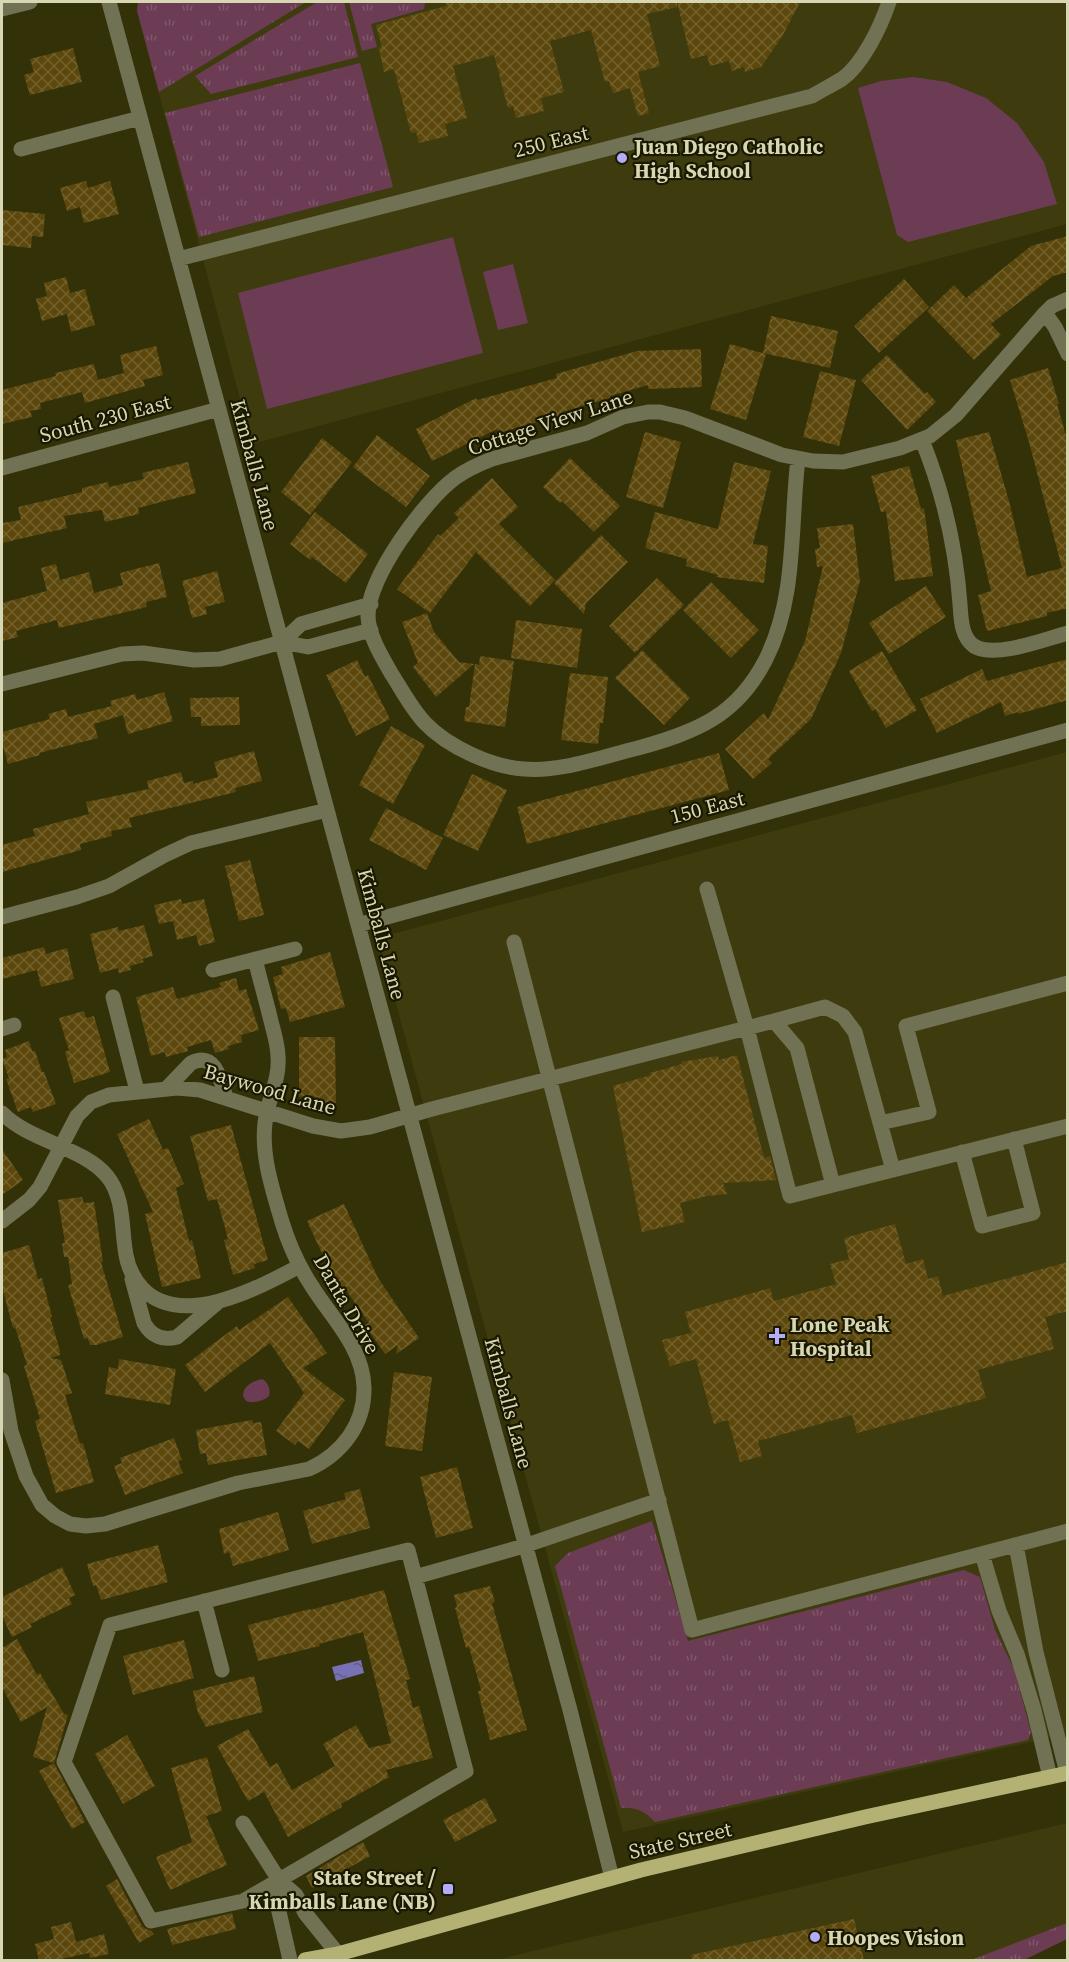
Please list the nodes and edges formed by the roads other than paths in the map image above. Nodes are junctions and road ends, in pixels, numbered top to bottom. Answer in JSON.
{"nodes":[{"id":1,"x":30,"y":2,"type":"edge"},
{"id":2,"x":109,"y":2,"type":"edge"},
{"id":3,"x":889,"y":2,"type":"edge"},
{"id":4,"x":2,"y":9,"type":"edge"},
{"id":5,"x":140,"y":117,"type":"junction"},
{"id":6,"x":21,"y":149,"type":"dead end"},
{"id":7,"x":178,"y":259,"type":"junction"},
{"id":8,"x":1068,"y":299,"type":"edge"},
{"id":9,"x":1045,"y":313,"type":"junction"},
{"id":10,"x":1068,"y":354,"type":"edge"},
{"id":11,"x":219,"y":409,"type":"junction"},
{"id":12,"x":922,"y":440,"type":"junction"},
{"id":13,"x":798,"y":459,"type":"junction"},
{"id":14,"x":2,"y":468,"type":"edge"},
{"id":15,"x":370,"y":617,"type":"junction"},
{"id":16,"x":1068,"y":633,"type":"edge"},
{"id":17,"x":282,"y":642,"type":"junction"},
{"id":18,"x":2,"y":684,"type":"edge"},
{"id":19,"x":1068,"y":730,"type":"edge"},
{"id":20,"x":327,"y":810,"type":"junction"},
{"id":21,"x":707,"y":890,"type":"dead end"},
{"id":22,"x":2,"y":917,"type":"edge"},
{"id":23,"x":358,"y":925,"type":"junction"},
{"id":24,"x":514,"y":942,"type":"dead end"},
{"id":25,"x":295,"y":949,"type":"dead end"},
{"id":26,"x":255,"y":959,"type":"junction"},
{"id":27,"x":213,"y":970,"type":"dead end"},
{"id":28,"x":1068,"y":983,"type":"edge"},
{"id":29,"x":112,"y":997,"type":"dead end"},
{"id":30,"x":774,"y":1021,"type":"junction"},
{"id":31,"x":747,"y":1028,"type":"junction"},
{"id":32,"x":549,"y":1079,"type":"junction"},
{"id":33,"x":166,"y":1089,"type":"junction"},
{"id":34,"x":137,"y":1091,"type":"junction"},
{"id":35,"x":226,"y":1098,"type":"junction"},
{"id":36,"x":267,"y":1111,"type":"junction"},
{"id":37,"x":2,"y":1113,"type":"edge"},
{"id":38,"x":409,"y":1116,"type":"junction"},
{"id":39,"x":880,"y":1123,"type":"junction"},
{"id":40,"x":1068,"y":1126,"type":"edge"},
{"id":41,"x":1014,"y":1139,"type":"junction"},
{"id":42,"x":61,"y":1147,"type":"junction"},
{"id":43,"x":962,"y":1152,"type":"junction"},
{"id":44,"x":893,"y":1170,"type":"junction"},
{"id":45,"x":833,"y":1185,"type":"junction"},
{"id":46,"x":2,"y":1221,"type":"edge"},
{"id":47,"x":300,"y":1266,"type":"junction"},
{"id":48,"x":129,"y":1267,"type":"junction"},
{"id":49,"x":220,"y":1299,"type":"junction"},
{"id":50,"x":2,"y":1380,"type":"edge"},
{"id":51,"x":659,"y":1500,"type":"junction"},
{"id":52,"x":1068,"y":1531,"type":"edge"},
{"id":53,"x":1016,"y":1545,"type":"junction"},
{"id":54,"x":525,"y":1546,"type":"junction"},
{"id":55,"x":982,"y":1554,"type":"junction"},
{"id":56,"x":415,"y":1577,"type":"junction"},
{"id":57,"x":204,"y":1601,"type":"junction"},
{"id":58,"x":222,"y":1670,"type":"dead end"},
{"id":59,"x":1067,"y":1773,"type":"edge"},
{"id":60,"x":1050,"y":1777,"type":"junction"},
{"id":61,"x":243,"y":1823,"type":"dead end"},
{"id":62,"x":612,"y":1878,"type":"junction"},
{"id":63,"x":279,"y":1880,"type":"junction"},
{"id":64,"x":338,"y":1954,"type":"junction"},
{"id":65,"x":290,"y":1960,"type":"edge"},
{"id":66,"x":305,"y":1960,"type":"edge"}],
"edges":[{"from":1,"to":4,"type":"street"},
{"from":2,"to":5,"type":"street","name":"Kimballs Lane"},
{"from":3,"to":7,"type":"street","name":"250 East"},
{"from":5,"to":6,"type":"street"},
{"from":5,"to":7,"type":"street","name":"Kimballs Lane"},
{"from":7,"to":11,"type":"street","name":"Kimballs Lane"},
{"from":8,"to":9,"type":"street","name":"Cottage View Lane"},
{"from":9,"to":10,"type":"street"},
{"from":9,"to":12,"type":"street","name":"Cottage View Lane"},
{"from":11,"to":14,"type":"street","name":"South 230 East"},
{"from":11,"to":17,"type":"street","name":"Kimballs Lane"},
{"from":12,"to":13,"type":"street","name":"Cottage View Lane"},
{"from":12,"to":16,"type":"street"},
{"from":13,"to":15,"type":"street","name":"Cottage View Lane"},
{"from":13,"to":15,"type":"street"},
{"from":15,"to":17,"type":"street"},
{"from":15,"to":17,"type":"street"},
{"from":17,"to":18,"type":"street"},
{"from":17,"to":20,"type":"street","name":"Kimballs Lane"},
{"from":19,"to":23,"type":"street","name":"150 East"},
{"from":20,"to":22,"type":"street"},
{"from":20,"to":23,"type":"street","name":"Kimballs Lane"},
{"from":21,"to":31,"type":"street"},
{"from":23,"to":38,"type":"street","name":"Kimballs Lane"},
{"from":24,"to":32,"type":"street"},
{"from":25,"to":26,"type":"street"},
{"from":26,"to":27,"type":"street"},
{"from":26,"to":36,"type":"street","name":"Danta Drive"},
{"from":28,"to":39,"type":"street"},
{"from":29,"to":34,"type":"street"},
{"from":30,"to":31,"type":"street","name":"Baywood Lane"},
{"from":30,"to":39,"type":"street","name":"Baywood Lane"},
{"from":30,"to":45,"type":"street"},
{"from":31,"to":32,"type":"street","name":"Baywood Lane"},
{"from":31,"to":45,"type":"street"},
{"from":32,"to":38,"type":"street","name":"Baywood Lane"},
{"from":32,"to":51,"type":"street"},
{"from":33,"to":34,"type":"street","name":"Baywood Lane"},
{"from":33,"to":35,"type":"street","name":"Baywood Lane"},
{"from":33,"to":35,"type":"street"},
{"from":34,"to":42,"type":"street","name":"Baywood Lane"},
{"from":35,"to":36,"type":"street","name":"Baywood Lane"},
{"from":36,"to":38,"type":"street","name":"Baywood Lane"},
{"from":36,"to":47,"type":"street","name":"Danta Drive"},
{"from":37,"to":42,"type":"street"},
{"from":38,"to":54,"type":"street","name":"Kimballs Lane"},
{"from":39,"to":44,"type":"street","name":"Baywood Lane"},
{"from":40,"to":41,"type":"street"},
{"from":41,"to":43,"type":"street"},
{"from":41,"to":43,"type":"street"},
{"from":42,"to":46,"type":"street","name":"Baywood Lane"},
{"from":42,"to":48,"type":"street"},
{"from":43,"to":44,"type":"street"},
{"from":44,"to":45,"type":"street"},
{"from":47,"to":49,"type":"street"},
{"from":47,"to":50,"type":"street","name":"Danta Drive"},
{"from":48,"to":49,"type":"street"},
{"from":48,"to":49,"type":"street"},
{"from":51,"to":54,"type":"street"},
{"from":51,"to":55,"type":"street"},
{"from":52,"to":53,"type":"street"},
{"from":53,"to":55,"type":"street"},
{"from":53,"to":59,"type":"street"},
{"from":54,"to":56,"type":"street"},
{"from":54,"to":62,"type":"street","name":"Kimballs Lane"},
{"from":55,"to":60,"type":"street"},
{"from":56,"to":57,"type":"street"},
{"from":56,"to":63,"type":"street"},
{"from":57,"to":58,"type":"street"},
{"from":57,"to":63,"type":"street"},
{"from":59,"to":60,"type":"main road","name":"State Street"},
{"from":60,"to":62,"type":"main road","name":"State Street"},
{"from":61,"to":63,"type":"street"},
{"from":62,"to":64,"type":"main road","name":"State Street"},
{"from":63,"to":64,"type":"street"},
{"from":63,"to":65,"type":"street"},
{"from":64,"to":66,"type":"main road","name":"State Street"}]}
